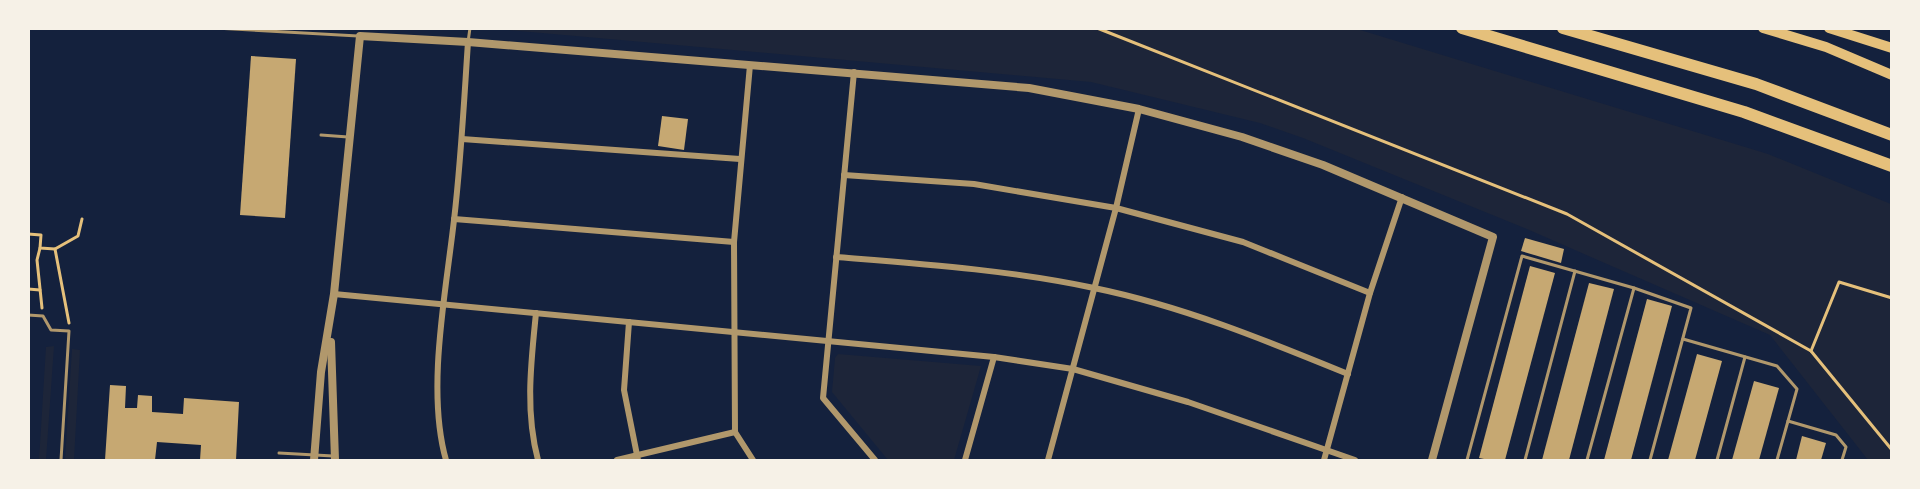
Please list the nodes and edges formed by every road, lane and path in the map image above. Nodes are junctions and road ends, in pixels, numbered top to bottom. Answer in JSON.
{"nodes":[{"id":1,"x":215,"y":28,"type":"edge"},
{"id":2,"x":470,"y":28,"type":"edge"},
{"id":3,"x":1096,"y":28,"type":"edge"},
{"id":4,"x":1461,"y":28,"type":"edge"},
{"id":5,"x":1563,"y":28,"type":"edge"},
{"id":6,"x":1763,"y":28,"type":"edge"},
{"id":7,"x":1829,"y":28,"type":"edge"},
{"id":8,"x":360,"y":36,"type":"junction"},
{"id":9,"x":468,"y":42,"type":"junction"},
{"id":10,"x":1892,"y":48,"type":"edge"},
{"id":11,"x":750,"y":65,"type":"junction"},
{"id":12,"x":854,"y":72,"type":"junction"},
{"id":13,"x":1892,"y":75,"type":"edge"},
{"id":14,"x":1139,"y":109,"type":"junction"},
{"id":15,"x":321,"y":135,"type":"dead end"},
{"id":16,"x":1892,"y":135,"type":"edge"},
{"id":17,"x":348,"y":137,"type":"junction"},
{"id":18,"x":462,"y":139,"type":"junction"},
{"id":19,"x":740,"y":159,"type":"junction"},
{"id":20,"x":1892,"y":166,"type":"edge"},
{"id":21,"x":844,"y":175,"type":"junction"},
{"id":22,"x":1402,"y":197,"type":"junction"},
{"id":23,"x":1116,"y":208,"type":"junction"},
{"id":24,"x":82,"y":219,"type":"dead end"},
{"id":25,"x":454,"y":219,"type":"junction"},
{"id":26,"x":28,"y":234,"type":"edge"},
{"id":27,"x":734,"y":242,"type":"junction"},
{"id":28,"x":40,"y":248,"type":"junction"},
{"id":29,"x":55,"y":249,"type":"junction"},
{"id":30,"x":836,"y":257,"type":"junction"},
{"id":31,"x":1575,"y":271,"type":"junction"},
{"id":32,"x":1095,"y":288,"type":"junction"},
{"id":33,"x":1634,"y":288,"type":"junction"},
{"id":34,"x":28,"y":289,"type":"edge"},
{"id":35,"x":40,"y":290,"type":"junction"},
{"id":36,"x":1370,"y":293,"type":"junction"},
{"id":37,"x":334,"y":294,"type":"junction"},
{"id":38,"x":1892,"y":298,"type":"edge"},
{"id":39,"x":444,"y":304,"type":"junction"},
{"id":40,"x":536,"y":313,"type":"junction"},
{"id":41,"x":28,"y":315,"type":"edge"},
{"id":42,"x":43,"y":316,"type":"junction"},
{"id":43,"x":629,"y":322,"type":"junction"},
{"id":44,"x":330,"y":327,"type":"junction"},
{"id":45,"x":69,"y":331,"type":"junction"},
{"id":46,"x":734,"y":333,"type":"junction"},
{"id":47,"x":1683,"y":339,"type":"junction"},
{"id":48,"x":828,"y":343,"type":"junction"},
{"id":49,"x":1810,"y":351,"type":"junction"},
{"id":50,"x":994,"y":357,"type":"junction"},
{"id":51,"x":1745,"y":357,"type":"junction"},
{"id":52,"x":1073,"y":369,"type":"junction"},
{"id":53,"x":1348,"y":374,"type":"junction"},
{"id":54,"x":1788,"y":421,"type":"junction"},
{"id":55,"x":735,"y":432,"type":"junction"},
{"id":56,"x":1892,"y":450,"type":"edge"},
{"id":57,"x":1327,"y":451,"type":"junction"},
{"id":58,"x":279,"y":453,"type":"dead end"},
{"id":59,"x":637,"y":457,"type":"edge"},
{"id":60,"x":315,"y":458,"type":"edge"},
{"id":61,"x":335,"y":458,"type":"edge"},
{"id":62,"x":62,"y":460,"type":"edge"},
{"id":63,"x":446,"y":460,"type":"edge"},
{"id":64,"x":538,"y":460,"type":"edge"},
{"id":65,"x":617,"y":460,"type":"edge"},
{"id":66,"x":753,"y":460,"type":"edge"},
{"id":67,"x":875,"y":460,"type":"edge"},
{"id":68,"x":965,"y":460,"type":"edge"},
{"id":69,"x":1048,"y":460,"type":"edge"},
{"id":70,"x":1324,"y":460,"type":"edge"},
{"id":71,"x":1355,"y":460,"type":"edge"},
{"id":72,"x":1432,"y":460,"type":"edge"},
{"id":73,"x":1467,"y":460,"type":"edge"},
{"id":74,"x":1525,"y":460,"type":"edge"},
{"id":75,"x":1587,"y":460,"type":"edge"},
{"id":76,"x":1650,"y":460,"type":"edge"},
{"id":77,"x":1717,"y":460,"type":"edge"},
{"id":78,"x":1777,"y":460,"type":"edge"},
{"id":79,"x":1842,"y":460,"type":"edge"}],
"edges":[{"from":1,"to":8,"type":"lane"},
{"from":2,"to":9,"type":"lane"},
{"from":3,"to":49,"type":"path"},
{"from":4,"to":20,"type":"highway"},
{"from":5,"to":16,"type":"highway"},
{"from":6,"to":13,"type":"main road"},
{"from":7,"to":10,"type":"main road"},
{"from":8,"to":9,"type":"street"},
{"from":8,"to":17,"type":"street"},
{"from":9,"to":11,"type":"street"},
{"from":9,"to":18,"type":"street"},
{"from":11,"to":12,"type":"street"},
{"from":11,"to":19,"type":"street"},
{"from":12,"to":14,"type":"street"},
{"from":12,"to":21,"type":"street"},
{"from":14,"to":22,"type":"street"},
{"from":14,"to":23,"type":"street"},
{"from":15,"to":17,"type":"lane"},
{"from":17,"to":37,"type":"street"},
{"from":18,"to":19,"type":"street"},
{"from":18,"to":25,"type":"street"},
{"from":19,"to":27,"type":"street"},
{"from":21,"to":23,"type":"street"},
{"from":21,"to":30,"type":"street"},
{"from":22,"to":36,"type":"street"},
{"from":22,"to":72,"type":"street"},
{"from":23,"to":32,"type":"street"},
{"from":23,"to":36,"type":"street"},
{"from":24,"to":29,"type":"path"},
{"from":25,"to":27,"type":"street"},
{"from":25,"to":39,"type":"street"},
{"from":26,"to":28,"type":"path"},
{"from":27,"to":46,"type":"street"},
{"from":28,"to":29,"type":"path"},
{"from":28,"to":35,"type":"path"},
{"from":29,"to":45,"type":"path"},
{"from":30,"to":32,"type":"street"},
{"from":30,"to":48,"type":"street"},
{"from":31,"to":33,"type":"lane"},
{"from":31,"to":73,"type":"lane"},
{"from":31,"to":74,"type":"lane"},
{"from":32,"to":52,"type":"street"},
{"from":32,"to":53,"type":"street"},
{"from":33,"to":47,"type":"lane"},
{"from":33,"to":75,"type":"lane"},
{"from":34,"to":35,"type":"path"},
{"from":35,"to":42,"type":"path"},
{"from":36,"to":53,"type":"street"},
{"from":37,"to":39,"type":"street"},
{"from":37,"to":44,"type":"street"},
{"from":38,"to":49,"type":"path"},
{"from":39,"to":40,"type":"street"},
{"from":39,"to":63,"type":"street"},
{"from":40,"to":43,"type":"street"},
{"from":40,"to":64,"type":"street"},
{"from":41,"to":42,"type":"lane"},
{"from":42,"to":45,"type":"lane"},
{"from":43,"to":46,"type":"street"},
{"from":43,"to":59,"type":"street"},
{"from":44,"to":60,"type":"street"},
{"from":44,"to":61,"type":"street"},
{"from":45,"to":62,"type":"lane"},
{"from":46,"to":48,"type":"street"},
{"from":46,"to":55,"type":"street"},
{"from":47,"to":51,"type":"lane"},
{"from":47,"to":76,"type":"lane"},
{"from":48,"to":50,"type":"street"},
{"from":48,"to":67,"type":"street"},
{"from":49,"to":56,"type":"path"},
{"from":50,"to":52,"type":"street"},
{"from":50,"to":68,"type":"street"},
{"from":51,"to":54,"type":"lane"},
{"from":51,"to":77,"type":"lane"},
{"from":52,"to":57,"type":"street"},
{"from":52,"to":69,"type":"street"},
{"from":53,"to":57,"type":"street"},
{"from":54,"to":78,"type":"lane"},
{"from":54,"to":79,"type":"lane"},
{"from":55,"to":59,"type":"street"},
{"from":55,"to":66,"type":"street"},
{"from":57,"to":70,"type":"street"},
{"from":57,"to":71,"type":"street"},
{"from":58,"to":60,"type":"lane"},
{"from":59,"to":65,"type":"street"},
{"from":60,"to":61,"type":"lane"}]}
